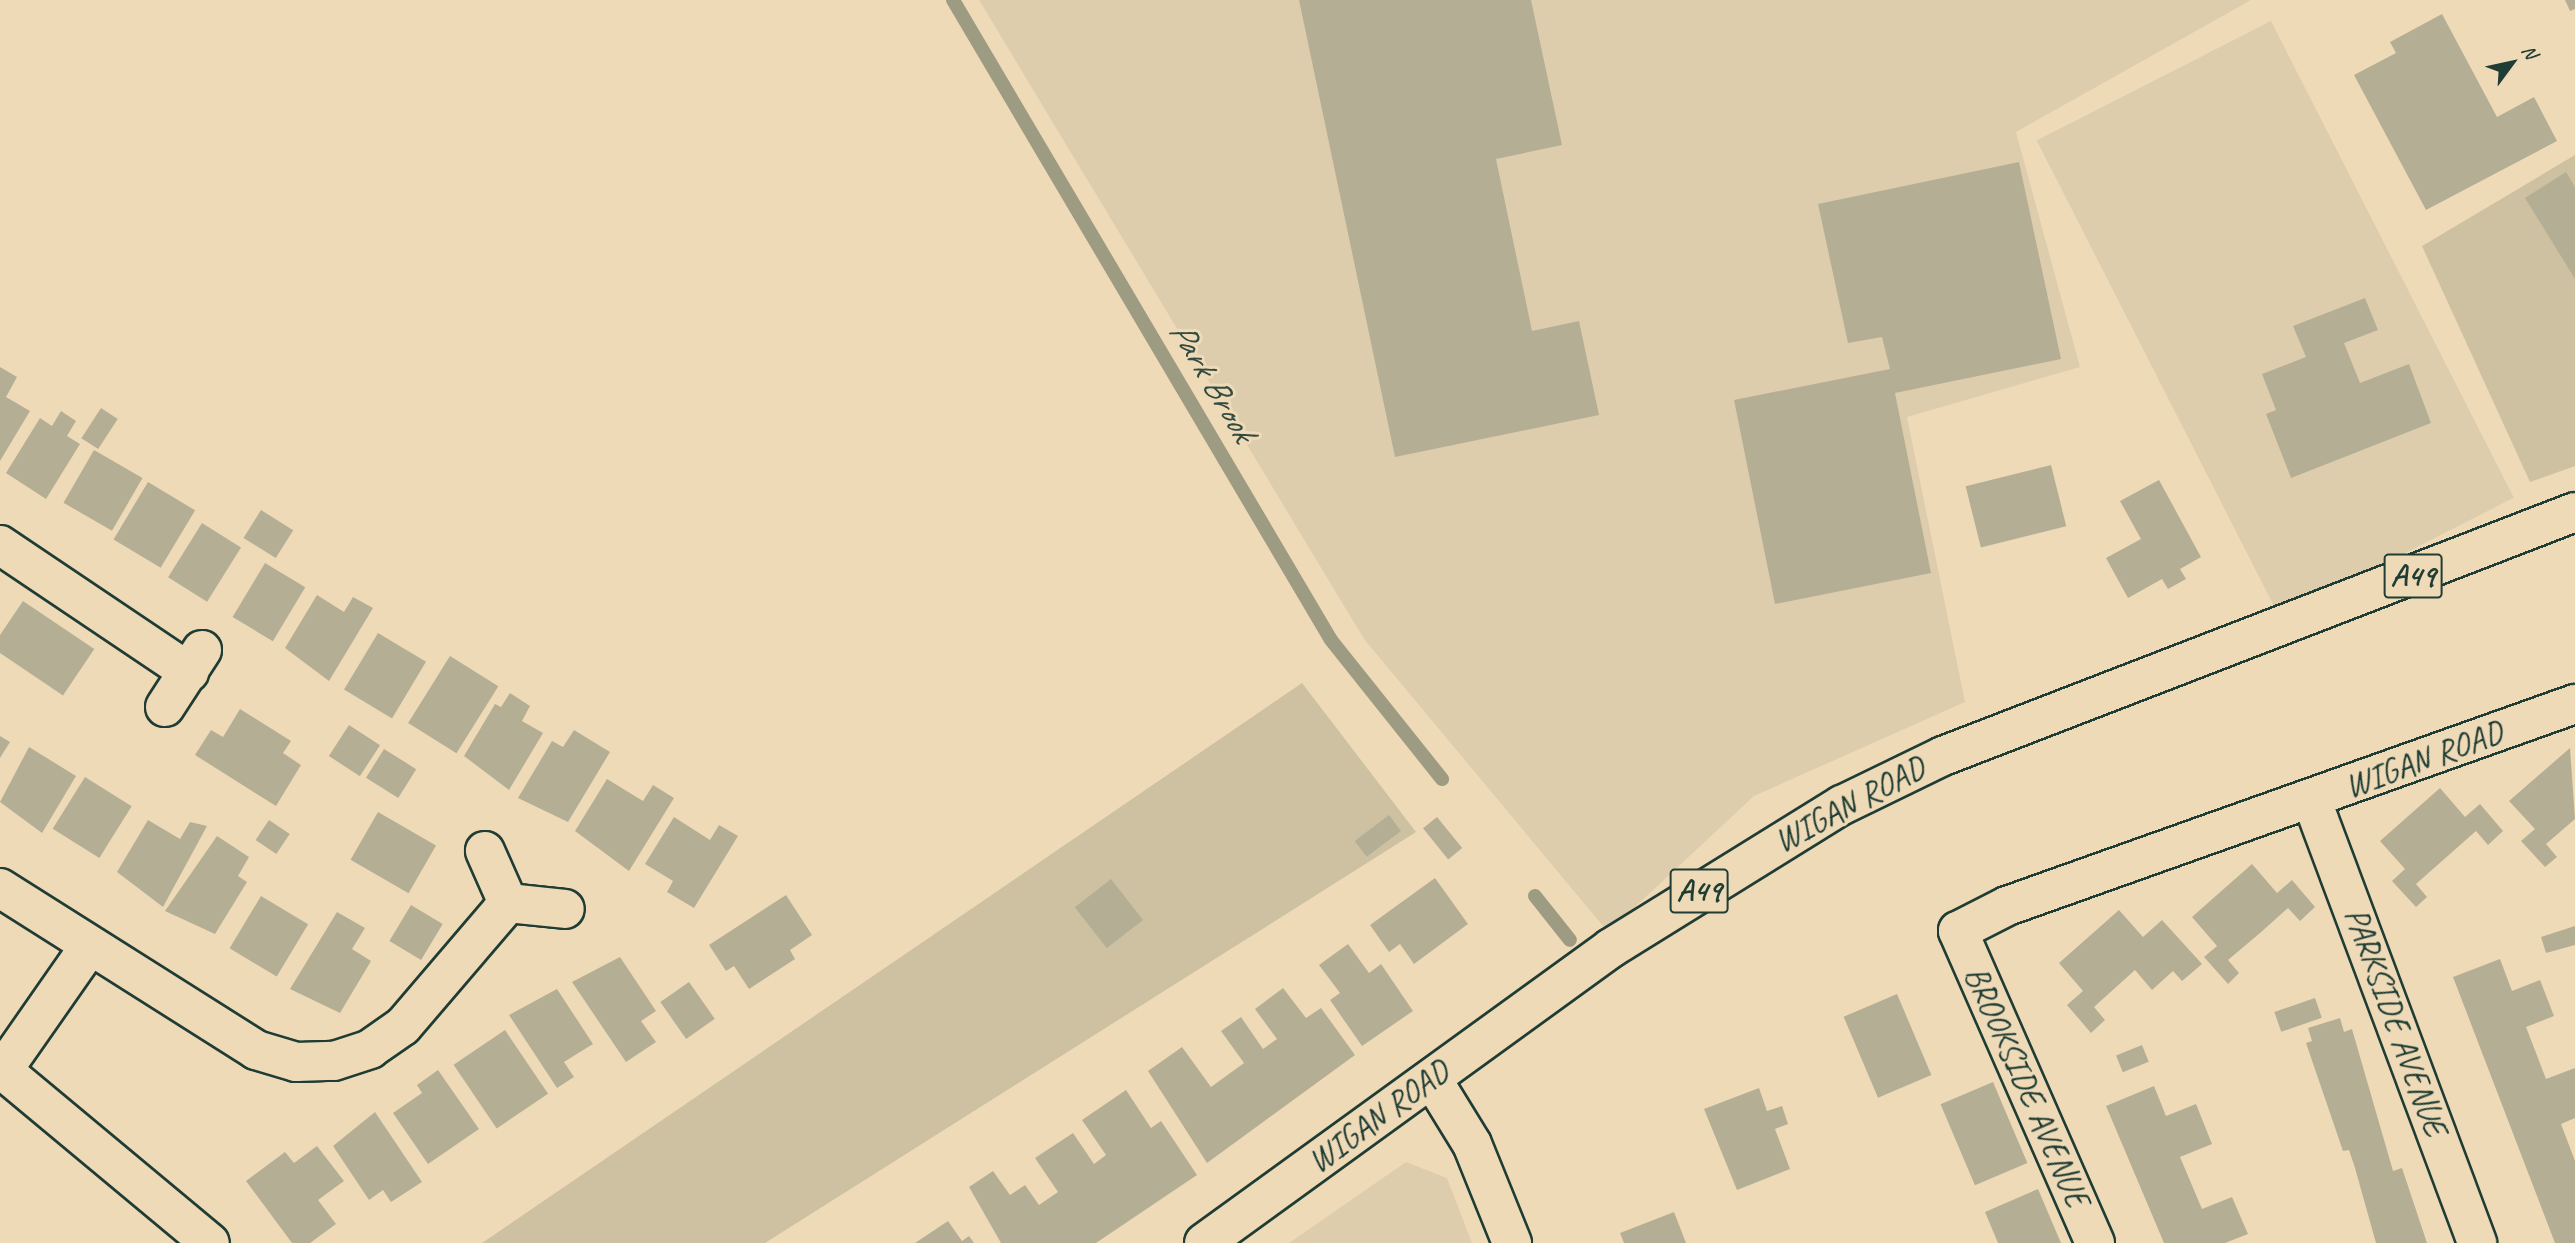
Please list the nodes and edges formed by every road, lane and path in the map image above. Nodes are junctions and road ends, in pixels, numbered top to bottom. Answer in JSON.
{"nodes":[{"id":1,"x":2575,"y":512,"type":"edge"},
{"id":2,"x":0,"y":545,"type":"edge"},
{"id":3,"x":2575,"y":704,"type":"edge"},
{"id":4,"x":165,"y":707,"type":"dead end"},
{"id":5,"x":2312,"y":800,"type":"junction"},
{"id":6,"x":485,"y":851,"type":"dead end"},
{"id":7,"x":0,"y":888,"type":"edge"},
{"id":8,"x":508,"y":903,"type":"junction"},
{"id":9,"x":565,"y":909,"type":"dead end"},
{"id":10,"x":1958,"y":931,"type":"joint"},
{"id":11,"x":88,"y":948,"type":"junction"},
{"id":12,"x":1,"y":1069,"type":"edge"},
{"id":13,"x":1432,"y":1079,"type":"junction"},
{"id":14,"x":210,"y":1243,"type":"edge"},
{"id":15,"x":1204,"y":1243,"type":"edge"},
{"id":16,"x":1512,"y":1243,"type":"edge"},
{"id":17,"x":2095,"y":1243,"type":"edge"},
{"id":18,"x":2477,"y":1243,"type":"edge"}],
"edges":[{"from":1,"to":13,"type":"street","name":"WIGAN ROAD","number":"A49"},
{"from":2,"to":4,"type":"street"},
{"from":3,"to":5,"type":"street","name":"WIGAN ROAD"},
{"from":5,"to":10,"type":"street","name":"WIGAN ROAD"},
{"from":5,"to":18,"type":"street","name":"PARKSIDE AVENUE"},
{"from":6,"to":8,"type":"street"},
{"from":7,"to":11,"type":"street"},
{"from":8,"to":9,"type":"street"},
{"from":8,"to":11,"type":"street"},
{"from":10,"to":17,"type":"street","name":"BROOKSIDE AVENUE"},
{"from":11,"to":12,"type":"street"},
{"from":12,"to":14,"type":"street"},
{"from":13,"to":15,"type":"street","name":"WIGAN ROAD","number":"A49"},
{"from":13,"to":16,"type":"street"}]}
